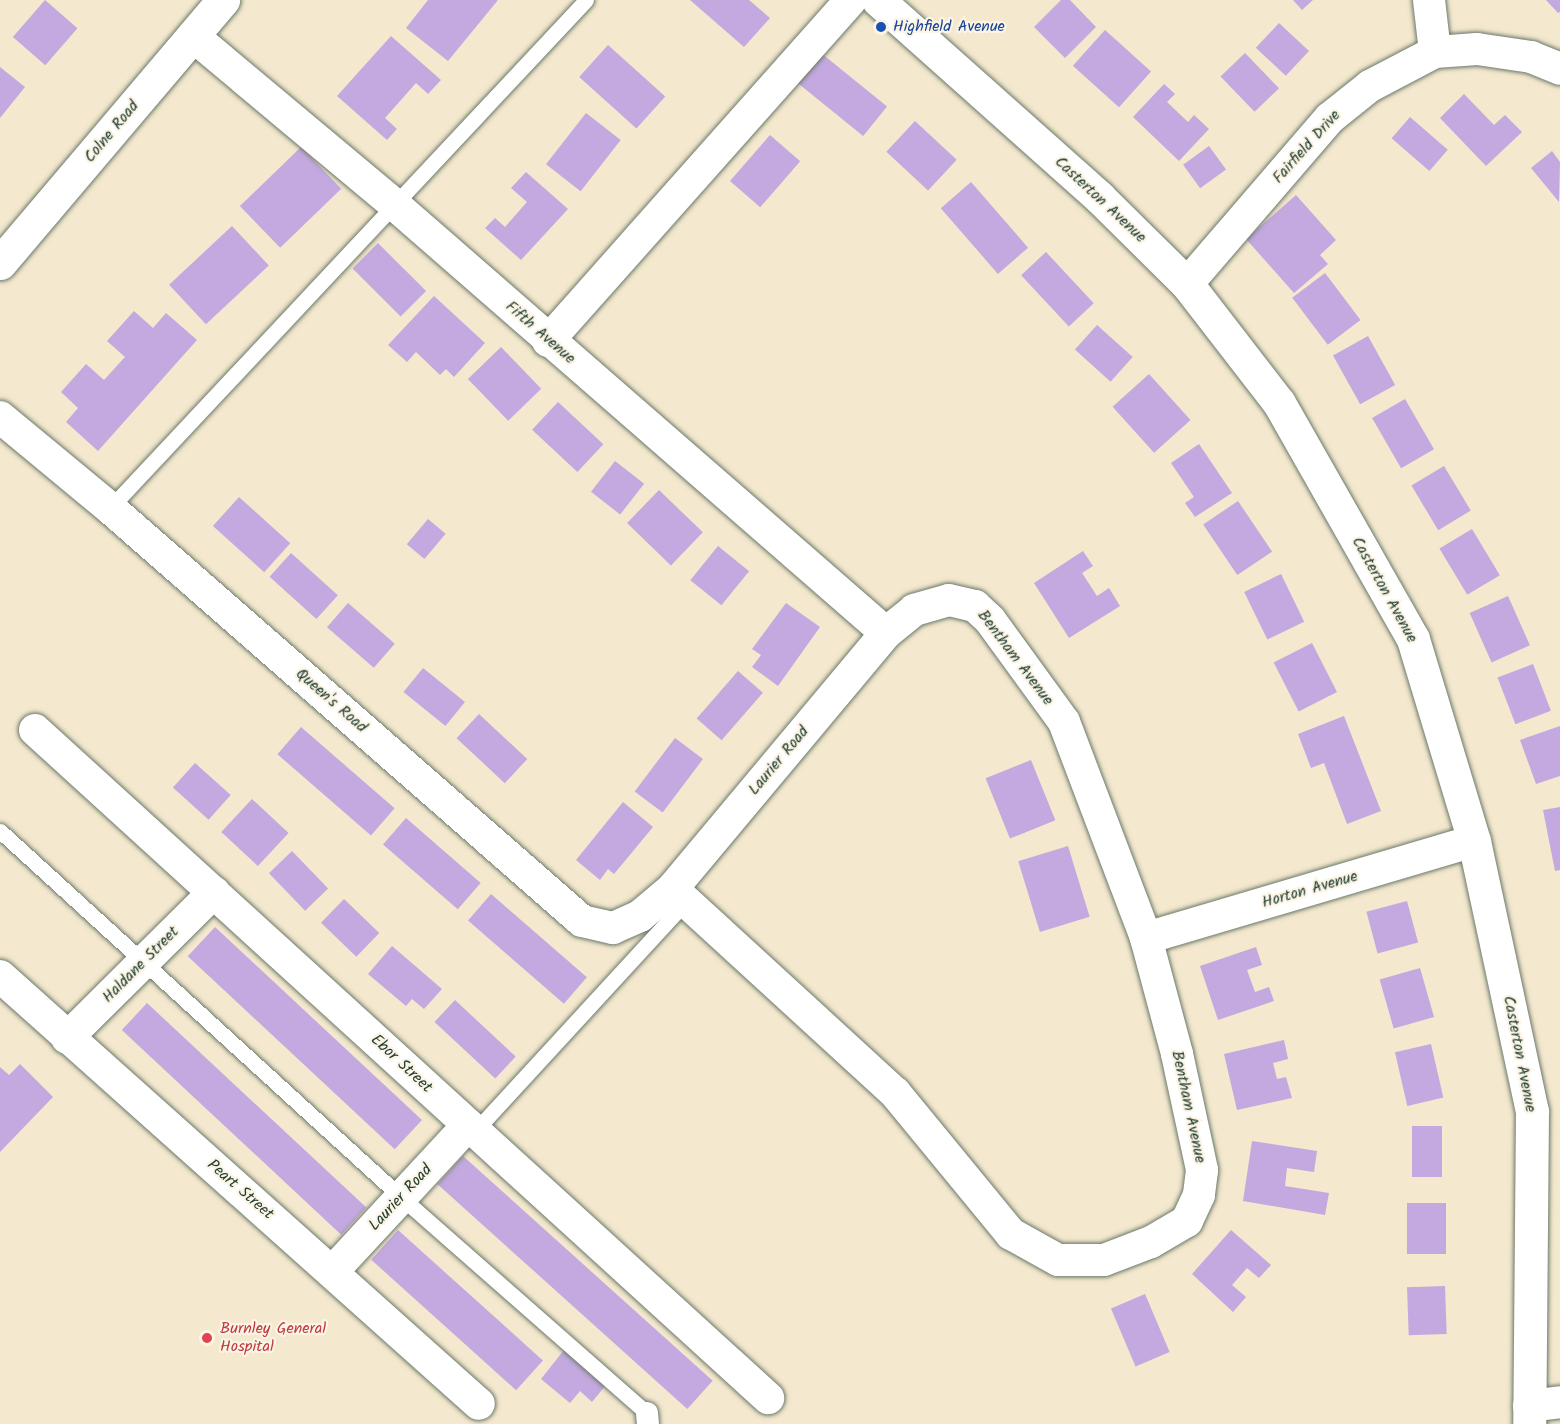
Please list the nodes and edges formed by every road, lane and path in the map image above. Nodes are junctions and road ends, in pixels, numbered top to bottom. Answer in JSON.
{"nodes":[{"id":1,"x":223,"y":0,"type":"edge"},
{"id":2,"x":585,"y":0,"type":"edge"},
{"id":3,"x":851,"y":0,"type":"edge"},
{"id":4,"x":878,"y":0,"type":"edge"},
{"id":5,"x":1429,"y":0,"type":"edge"},
{"id":6,"x":193,"y":36,"type":"junction"},
{"id":7,"x":1435,"y":52,"type":"junction"},
{"id":8,"x":1560,"y":69,"type":"edge"},
{"id":9,"x":395,"y":206,"type":"junction"},
{"id":10,"x":0,"y":263,"type":"edge"},
{"id":11,"x":1187,"y":284,"type":"junction"},
{"id":12,"x":548,"y":340,"type":"junction"},
{"id":13,"x":0,"y":417,"type":"edge"},
{"id":14,"x":110,"y":508,"type":"junction"},
{"id":15,"x":886,"y":633,"type":"junction"},
{"id":16,"x":35,"y":730,"type":"dead end"},
{"id":17,"x":0,"y":831,"type":"edge"},
{"id":18,"x":1474,"y":841,"type":"junction"},
{"id":19,"x":214,"y":892,"type":"junction"},
{"id":20,"x":678,"y":896,"type":"junction"},
{"id":21,"x":1146,"y":938,"type":"junction"},
{"id":22,"x":145,"y":963,"type":"junction"},
{"id":23,"x":0,"y":976,"type":"edge"},
{"id":24,"x":68,"y":1038,"type":"junction"},
{"id":25,"x":471,"y":1128,"type":"junction"},
{"id":26,"x":402,"y":1198,"type":"junction"},
{"id":27,"x":333,"y":1271,"type":"junction"},
{"id":28,"x":768,"y":1398,"type":"dead end"},
{"id":29,"x":479,"y":1404,"type":"dead end"},
{"id":30,"x":1539,"y":1411,"type":"edge"},
{"id":31,"x":648,"y":1419,"type":"edge"}],
"edges":[{"from":1,"to":6,"type":"main road","name":"Colne Road"},
{"from":2,"to":9,"type":"lane"},
{"from":3,"to":12,"type":"street"},
{"from":4,"to":11,"type":"main road","name":"Casterton Avenue"},
{"from":5,"to":7,"type":"street"},
{"from":6,"to":9,"type":"street","name":"Fifth Avenue"},
{"from":6,"to":10,"type":"main road","name":"Colne Road"},
{"from":7,"to":8,"type":"street","name":"Fairfield Drive"},
{"from":7,"to":11,"type":"street","name":"Fairfield Drive"},
{"from":9,"to":12,"type":"street","name":"Fifth Avenue"},
{"from":9,"to":14,"type":"lane"},
{"from":11,"to":18,"type":"main road","name":"Casterton Avenue"},
{"from":12,"to":15,"type":"street","name":"Fifth Avenue"},
{"from":13,"to":14,"type":"street","name":"Queen's Road"},
{"from":14,"to":20,"type":"street","name":"Queen's Road"},
{"from":15,"to":20,"type":"street","name":"Laurier Road"},
{"from":15,"to":21,"type":"street","name":"Bentham Avenue"},
{"from":16,"to":19,"type":"street","name":"Ebor Street"},
{"from":17,"to":22,"type":"lane"},
{"from":18,"to":21,"type":"street","name":"Horton Avenue"},
{"from":18,"to":30,"type":"main road","name":"Casterton Avenue"},
{"from":19,"to":22,"type":"street","name":"Haldane Street"},
{"from":19,"to":25,"type":"street","name":"Ebor Street"},
{"from":20,"to":21,"type":"street","name":"Bentham Avenue"},
{"from":20,"to":25,"type":"lane","name":"Laurier Road"},
{"from":22,"to":24,"type":"street","name":"Haldane Street"},
{"from":22,"to":26,"type":"lane"},
{"from":23,"to":24,"type":"street","name":"Peart Street"},
{"from":24,"to":27,"type":"street","name":"Peart Street"},
{"from":25,"to":26,"type":"street","name":"Laurier Road"},
{"from":25,"to":28,"type":"street","name":"Ebor Street"},
{"from":26,"to":27,"type":"street","name":"Laurier Road"},
{"from":26,"to":31,"type":"lane"},
{"from":27,"to":29,"type":"street","name":"Peart Street"}]}
